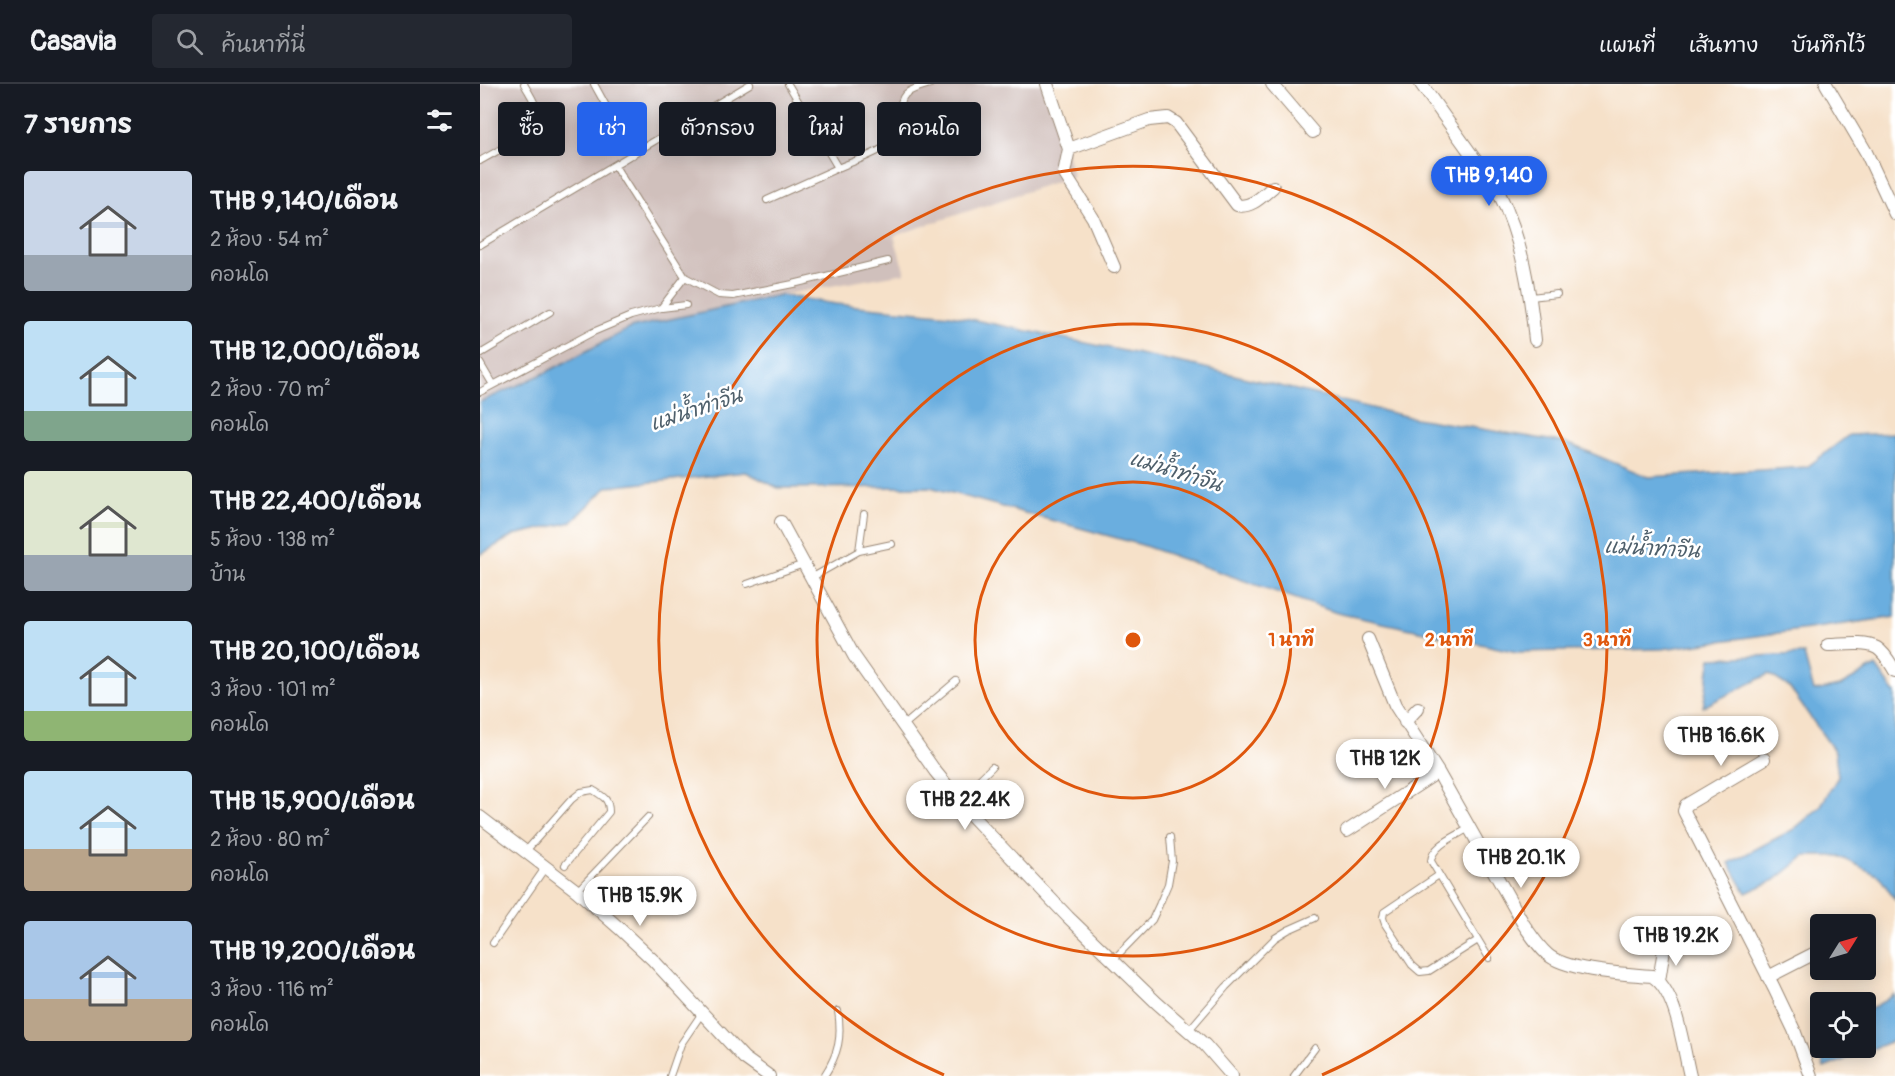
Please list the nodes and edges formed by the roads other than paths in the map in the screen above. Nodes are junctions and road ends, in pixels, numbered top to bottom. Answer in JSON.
{"nodes":[{"id":1,"x":524,"y":84,"type":"edge"},
{"id":2,"x":594,"y":84,"type":"edge"},
{"id":3,"x":750,"y":84,"type":"edge"},
{"id":4,"x":788,"y":84,"type":"edge"},
{"id":5,"x":930,"y":84,"type":"edge"},
{"id":6,"x":1047,"y":84,"type":"edge"},
{"id":7,"x":1272,"y":84,"type":"edge"},
{"id":8,"x":1421,"y":84,"type":"edge"},
{"id":9,"x":1826,"y":84,"type":"edge"},
{"id":10,"x":604,"y":102,"type":"edge"},
{"id":11,"x":1313,"y":132,"type":"dead end"},
{"id":12,"x":647,"y":147,"type":"edge"},
{"id":13,"x":1069,"y":149,"type":"junction"},
{"id":14,"x":480,"y":152,"type":"edge"},
{"id":15,"x":631,"y":156,"type":"edge"},
{"id":16,"x":482,"y":160,"type":"edge"},
{"id":17,"x":615,"y":166,"type":"junction"},
{"id":18,"x":838,"y":168,"type":"junction"},
{"id":19,"x":1273,"y":187,"type":"dead end"},
{"id":20,"x":767,"y":200,"type":"dead end"},
{"id":21,"x":1895,"y":214,"type":"edge"},
{"id":22,"x":480,"y":245,"type":"edge"},
{"id":23,"x":888,"y":261,"type":"dead end"},
{"id":24,"x":1114,"y":267,"type":"dead end"},
{"id":25,"x":685,"y":278,"type":"junction"},
{"id":26,"x":1557,"y":294,"type":"dead end"},
{"id":27,"x":1531,"y":297,"type":"junction"},
{"id":28,"x":686,"y":305,"type":"dead end"},
{"id":29,"x":661,"y":308,"type":"junction"},
{"id":30,"x":550,"y":312,"type":"dead end"},
{"id":31,"x":1535,"y":340,"type":"dead end"},
{"id":32,"x":480,"y":354,"type":"edge"},
{"id":33,"x":480,"y":363,"type":"edge"},
{"id":34,"x":493,"y":385,"type":"junction"},
{"id":35,"x":480,"y":392,"type":"edge"},
{"id":36,"x":864,"y":514,"type":"dead end"},
{"id":37,"x":781,"y":522,"type":"dead end"},
{"id":38,"x":892,"y":544,"type":"dead end"},
{"id":39,"x":859,"y":551,"type":"junction"},
{"id":40,"x":804,"y":564,"type":"junction"},
{"id":41,"x":811,"y":578,"type":"junction"},
{"id":42,"x":747,"y":584,"type":"dead end"},
{"id":43,"x":1368,"y":639,"type":"dead end"},
{"id":44,"x":1828,"y":645,"type":"dead end"},
{"id":45,"x":1895,"y":671,"type":"edge"},
{"id":46,"x":956,"y":681,"type":"dead end"},
{"id":47,"x":1418,"y":708,"type":"dead end"},
{"id":48,"x":1405,"y":722,"type":"junction"},
{"id":49,"x":903,"y":726,"type":"junction"},
{"id":50,"x":1764,"y":759,"type":"dead end"},
{"id":51,"x":992,"y":767,"type":"dead end"},
{"id":52,"x":1438,"y":772,"type":"junction"},
{"id":53,"x":958,"y":800,"type":"junction"},
{"id":54,"x":648,"y":816,"type":"dead end"},
{"id":55,"x":480,"y":817,"type":"edge"},
{"id":56,"x":1469,"y":828,"type":"junction"},
{"id":57,"x":1347,"y":831,"type":"dead end"},
{"id":58,"x":1170,"y":837,"type":"dead end"},
{"id":59,"x":525,"y":852,"type":"junction"},
{"id":60,"x":565,"y":865,"type":"dead end"},
{"id":61,"x":545,"y":868,"type":"junction"},
{"id":62,"x":1439,"y":875,"type":"junction"},
{"id":63,"x":576,"y":891,"type":"junction"},
{"id":64,"x":1315,"y":918,"type":"dead end"},
{"id":65,"x":1478,"y":940,"type":"junction"},
{"id":66,"x":493,"y":943,"type":"dead end"},
{"id":67,"x":1664,"y":949,"type":"dead end"},
{"id":68,"x":1810,"y":956,"type":"edge"},
{"id":69,"x":1489,"y":958,"type":"dead end"},
{"id":70,"x":1113,"y":960,"type":"junction"},
{"id":71,"x":1768,"y":977,"type":"junction"},
{"id":72,"x":1659,"y":981,"type":"junction"},
{"id":73,"x":838,"y":1011,"type":"dead end"},
{"id":74,"x":702,"y":1013,"type":"junction"},
{"id":75,"x":1189,"y":1030,"type":"junction"},
{"id":76,"x":1315,"y":1048,"type":"dead end"},
{"id":77,"x":670,"y":1076,"type":"edge"},
{"id":78,"x":769,"y":1076,"type":"edge"},
{"id":79,"x":824,"y":1076,"type":"edge"},
{"id":80,"x":1232,"y":1076,"type":"edge"},
{"id":81,"x":1294,"y":1076,"type":"edge"},
{"id":82,"x":1690,"y":1076,"type":"edge"},
{"id":83,"x":1811,"y":1076,"type":"edge"}],
"edges":[{"from":1,"to":16,"type":"lane"},
{"from":2,"to":10,"type":"lane"},
{"from":3,"to":12,"type":"lane"},
{"from":4,"to":18,"type":"lane"},
{"from":5,"to":18,"type":"lane"},
{"from":6,"to":13,"type":"street"},
{"from":7,"to":11,"type":"street"},
{"from":8,"to":27,"type":"street"},
{"from":9,"to":21,"type":"street"},
{"from":13,"to":19,"type":"street"},
{"from":13,"to":24,"type":"street"},
{"from":14,"to":16,"type":"lane"},
{"from":15,"to":17,"type":"lane"},
{"from":17,"to":22,"type":"lane"},
{"from":17,"to":25,"type":"lane"},
{"from":18,"to":20,"type":"lane"},
{"from":23,"to":25,"type":"lane"},
{"from":25,"to":29,"type":"lane"},
{"from":26,"to":27,"type":"lane"},
{"from":27,"to":31,"type":"street"},
{"from":28,"to":29,"type":"lane"},
{"from":29,"to":34,"type":"lane"},
{"from":30,"to":32,"type":"lane"},
{"from":33,"to":34,"type":"lane"},
{"from":34,"to":35,"type":"lane"},
{"from":36,"to":39,"type":"lane"},
{"from":37,"to":40,"type":"street"},
{"from":38,"to":39,"type":"lane"},
{"from":39,"to":41,"type":"lane"},
{"from":40,"to":41,"type":"street"},
{"from":40,"to":42,"type":"lane"},
{"from":41,"to":49,"type":"street"},
{"from":43,"to":48,"type":"street"},
{"from":44,"to":45,"type":"street"},
{"from":46,"to":49,"type":"lane"},
{"from":47,"to":48,"type":"street"},
{"from":48,"to":52,"type":"street"},
{"from":49,"to":53,"type":"street"},
{"from":50,"to":71,"type":"street"},
{"from":51,"to":53,"type":"lane"},
{"from":52,"to":56,"type":"street"},
{"from":52,"to":57,"type":"street"},
{"from":53,"to":70,"type":"street"},
{"from":54,"to":63,"type":"lane"},
{"from":55,"to":59,"type":"street"},
{"from":56,"to":62,"type":"lane"},
{"from":56,"to":72,"type":"street"},
{"from":58,"to":70,"type":"lane"},
{"from":59,"to":60,"type":"lane"},
{"from":59,"to":61,"type":"street"},
{"from":61,"to":63,"type":"street"},
{"from":61,"to":66,"type":"lane"},
{"from":62,"to":65,"type":"lane"},
{"from":62,"to":65,"type":"lane"},
{"from":63,"to":74,"type":"street"},
{"from":64,"to":75,"type":"lane"},
{"from":65,"to":69,"type":"lane"},
{"from":67,"to":72,"type":"street"},
{"from":68,"to":71,"type":"street"},
{"from":70,"to":75,"type":"street"},
{"from":71,"to":83,"type":"street"},
{"from":72,"to":82,"type":"street"},
{"from":73,"to":79,"type":"lane"},
{"from":74,"to":77,"type":"lane"},
{"from":74,"to":78,"type":"street"},
{"from":75,"to":80,"type":"street"},
{"from":76,"to":81,"type":"lane"}]}
